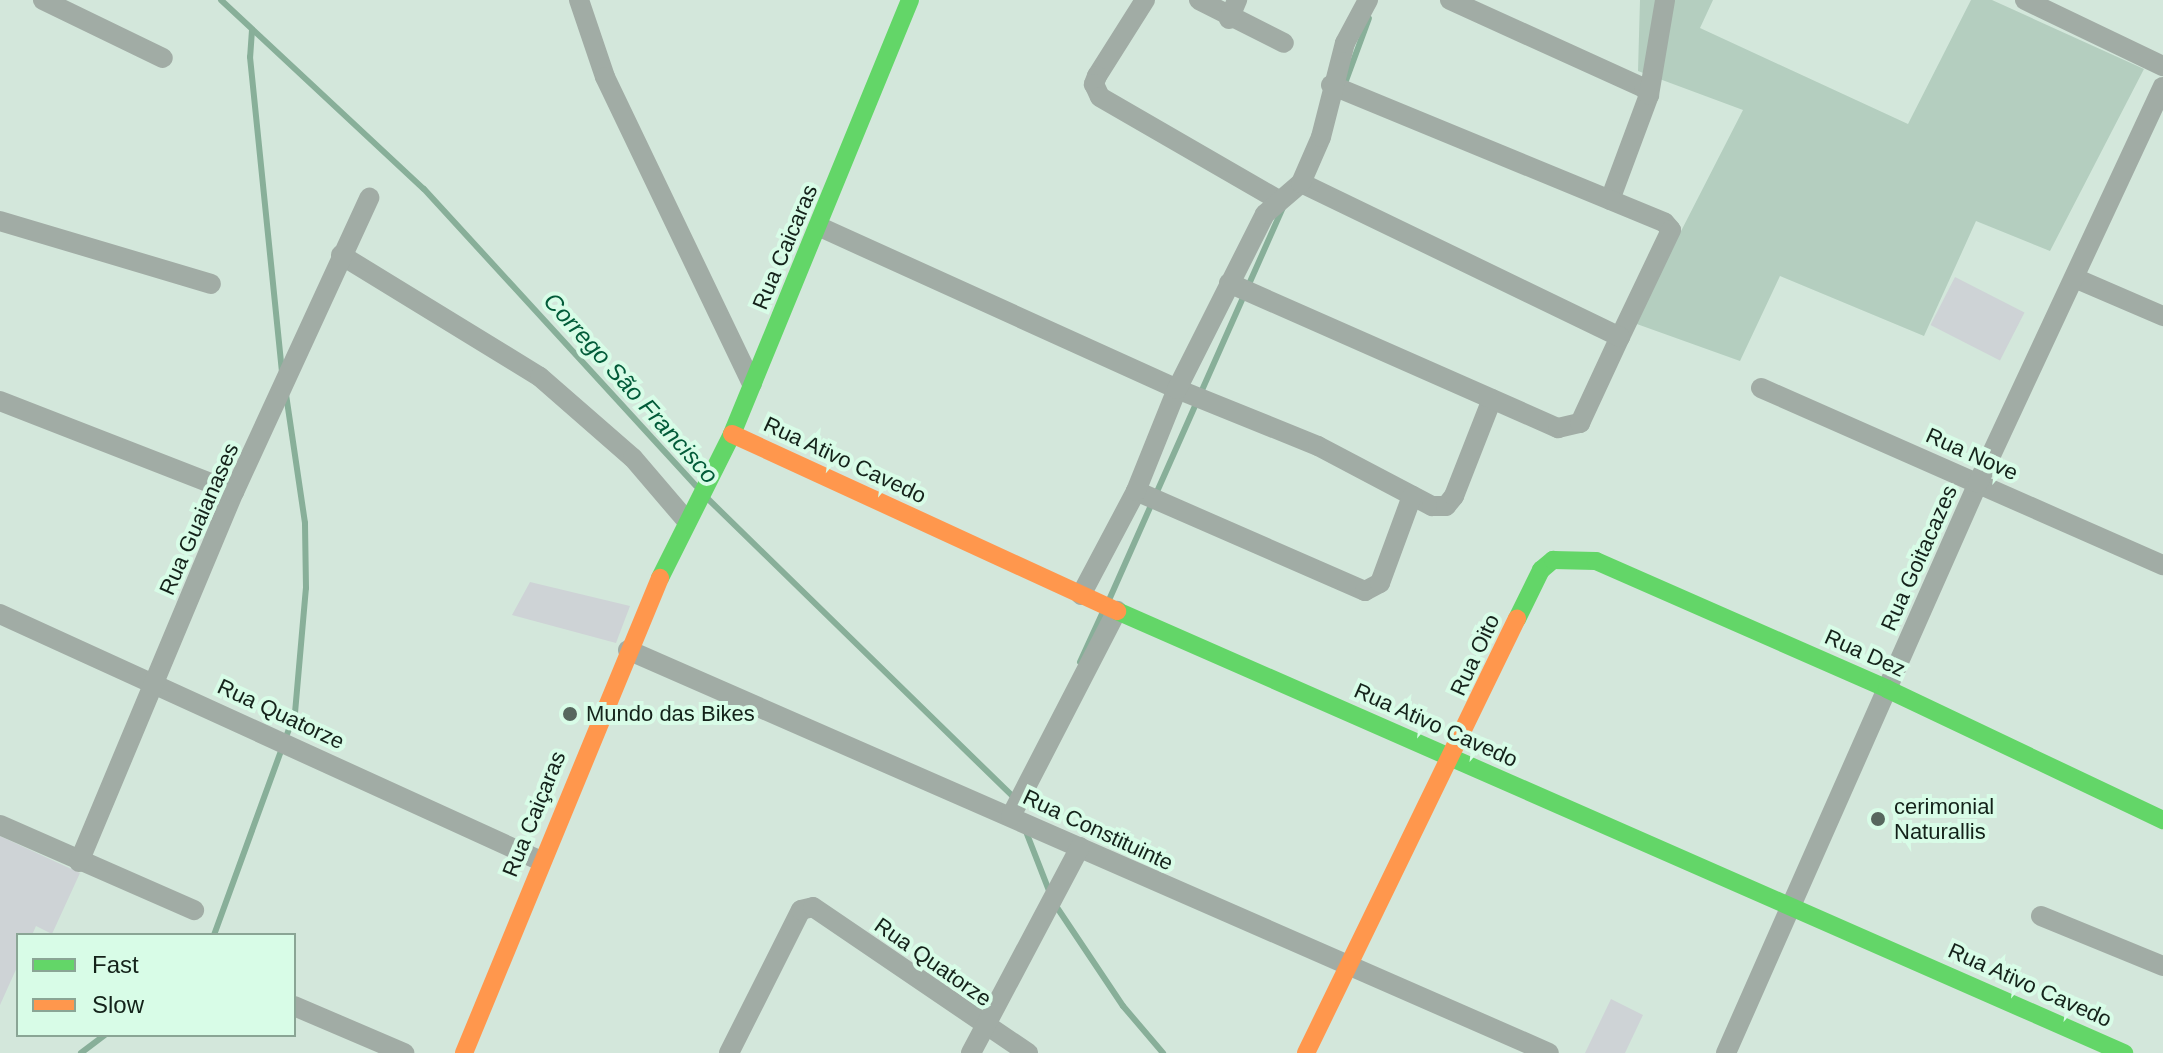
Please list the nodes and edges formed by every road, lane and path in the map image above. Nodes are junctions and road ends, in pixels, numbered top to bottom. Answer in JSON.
{"nodes":[{"id":1,"x":43,"y":0,"type":"edge"},
{"id":2,"x":579,"y":0,"type":"edge"},
{"id":3,"x":910,"y":0,"type":"edge"},
{"id":4,"x":1145,"y":0,"type":"edge"},
{"id":5,"x":1199,"y":0,"type":"edge"},
{"id":6,"x":1368,"y":0,"type":"edge"},
{"id":7,"x":1450,"y":0,"type":"edge"},
{"id":8,"x":1665,"y":0,"type":"edge"},
{"id":9,"x":2025,"y":0,"type":"edge"},
{"id":10,"x":1233,"y":10,"type":"edge"},
{"id":11,"x":1284,"y":43,"type":"dead end"},
{"id":12,"x":163,"y":58,"type":"dead end"},
{"id":13,"x":2163,"y":66,"type":"edge"},
{"id":14,"x":1331,"y":85,"type":"junction"},
{"id":15,"x":2163,"y":87,"type":"edge"},
{"id":16,"x":1649,"y":95,"type":"junction"},
{"id":17,"x":1301,"y":183,"type":"junction"},
{"id":18,"x":369,"y":198,"type":"dead end"},
{"id":19,"x":1277,"y":199,"type":"junction"},
{"id":20,"x":1610,"y":200,"type":"junction"},
{"id":21,"x":0,"y":221,"type":"edge"},
{"id":22,"x":820,"y":227,"type":"junction"},
{"id":23,"x":341,"y":255,"type":"junction"},
{"id":24,"x":2077,"y":279,"type":"junction"},
{"id":25,"x":1229,"y":283,"type":"junction"},
{"id":26,"x":211,"y":284,"type":"dead end"},
{"id":27,"x":2163,"y":316,"type":"edge"},
{"id":28,"x":1620,"y":337,"type":"junction"},
{"id":29,"x":752,"y":384,"type":"junction"},
{"id":30,"x":1761,"y":388,"type":"dead end"},
{"id":31,"x":1177,"y":389,"type":"junction"},
{"id":32,"x":1492,"y":399,"type":"junction"},
{"id":33,"x":0,"y":401,"type":"edge"},
{"id":34,"x":732,"y":434,"type":"junction"},
{"id":35,"x":1978,"y":483,"type":"junction"},
{"id":36,"x":1136,"y":491,"type":"junction"},
{"id":37,"x":234,"y":492,"type":"junction"},
{"id":38,"x":1412,"y":496,"type":"junction"},
{"id":39,"x":689,"y":514,"type":"junction"},
{"id":40,"x":2163,"y":565,"type":"edge"},
{"id":41,"x":1541,"y":570,"type":"joint"},
{"id":42,"x":1081,"y":595,"type":"junction"},
{"id":43,"x":1117,"y":611,"type":"junction"},
{"id":44,"x":0,"y":614,"type":"edge"},
{"id":45,"x":628,"y":650,"type":"junction"},
{"id":46,"x":155,"y":683,"type":"junction"},
{"id":47,"x":1887,"y":689,"type":"junction"},
{"id":48,"x":1453,"y":759,"type":"junction"},
{"id":49,"x":1016,"y":810,"type":"junction"},
{"id":50,"x":2163,"y":820,"type":"edge"},
{"id":51,"x":0,"y":825,"type":"edge"},
{"id":52,"x":1080,"y":847,"type":"junction"},
{"id":53,"x":541,"y":861,"type":"junction"},
{"id":54,"x":79,"y":862,"type":"junction"},
{"id":55,"x":1791,"y":906,"type":"junction"},
{"id":56,"x":194,"y":910,"type":"dead end"},
{"id":57,"x":2041,"y":916,"type":"dead end"},
{"id":58,"x":2163,"y":966,"type":"edge"},
{"id":59,"x":1350,"y":970,"type":"junction"},
{"id":60,"x":296,"y":1007,"type":"edge"},
{"id":61,"x":987,"y":1029,"type":"junction"},
{"id":62,"x":404,"y":1053,"type":"edge"},
{"id":63,"x":464,"y":1053,"type":"edge"},
{"id":64,"x":729,"y":1053,"type":"edge"},
{"id":65,"x":971,"y":1053,"type":"edge"},
{"id":66,"x":1028,"y":1053,"type":"edge"},
{"id":67,"x":1306,"y":1053,"type":"edge"},
{"id":68,"x":1549,"y":1053,"type":"edge"},
{"id":69,"x":1726,"y":1053,"type":"edge"},
{"id":70,"x":2124,"y":1053,"type":"edge"}],
"edges":[{"from":1,"to":12,"type":"street"},
{"from":2,"to":29,"type":"street"},
{"from":3,"to":22,"type":"street","name":"Rua Caicaras"},
{"from":4,"to":19,"type":"street"},
{"from":5,"to":10,"type":"street"},
{"from":6,"to":14,"type":"street"},
{"from":7,"to":16,"type":"street"},
{"from":8,"to":16,"type":"street"},
{"from":9,"to":13,"type":"street"},
{"from":10,"to":11,"type":"street"},
{"from":14,"to":17,"type":"street"},
{"from":14,"to":20,"type":"street"},
{"from":15,"to":24,"type":"street","name":"Rua Goitacazes"},
{"from":16,"to":20,"type":"street"},
{"from":17,"to":19,"type":"street"},
{"from":17,"to":28,"type":"street"},
{"from":18,"to":23,"type":"street","name":"Rua Guaianases"},
{"from":19,"to":25,"type":"street"},
{"from":20,"to":28,"type":"street"},
{"from":21,"to":26,"type":"street"},
{"from":22,"to":29,"type":"street","name":"Rua Caicaras"},
{"from":22,"to":31,"type":"street"},
{"from":23,"to":37,"type":"street","name":"Rua Guaianases"},
{"from":23,"to":39,"type":"street"},
{"from":24,"to":27,"type":"street"},
{"from":24,"to":35,"type":"street","name":"Rua Goitacazes"},
{"from":25,"to":31,"type":"street"},
{"from":25,"to":32,"type":"street"},
{"from":28,"to":32,"type":"street"},
{"from":29,"to":34,"type":"street","name":"Rua Caicaras"},
{"from":30,"to":35,"type":"street","name":"Rua Nove"},
{"from":31,"to":36,"type":"street"},
{"from":31,"to":38,"type":"street"},
{"from":32,"to":38,"type":"street"},
{"from":33,"to":37,"type":"street"},
{"from":34,"to":39,"type":"street","name":"Rua Caicaras"},
{"from":34,"to":42,"type":"street","name":"Rua Ativo Cavedo"},
{"from":35,"to":40,"type":"street","name":"Rua Nove"},
{"from":35,"to":47,"type":"street","name":"Rua Goitacazes"},
{"from":36,"to":38,"type":"street"},
{"from":36,"to":42,"type":"street"},
{"from":37,"to":46,"type":"street","name":"Rua Guaianases"},
{"from":39,"to":45,"type":"street","name":"Rua Caiçaras"},
{"from":41,"to":47,"type":"street","name":"Rua Dez"},
{"from":41,"to":48,"type":"street","name":"Rua Oito"},
{"from":42,"to":43,"type":"street","name":"Rua Ativo Cavedo"},
{"from":43,"to":48,"type":"street","name":"Rua Ativo Cavedo"},
{"from":43,"to":49,"type":"street"},
{"from":44,"to":46,"type":"street","name":"Rua Quatorze"},
{"from":45,"to":49,"type":"street","name":"Rua Constituinte"},
{"from":45,"to":53,"type":"street","name":"Rua Caiçaras"},
{"from":46,"to":53,"type":"street","name":"Rua Quatorze"},
{"from":46,"to":54,"type":"street","name":"Rua Guaianases"},
{"from":47,"to":50,"type":"street","name":"Rua Dez"},
{"from":47,"to":55,"type":"street","name":"Rua Goitacazes"},
{"from":48,"to":55,"type":"street","name":"Rua Ativo Cavedo"},
{"from":48,"to":59,"type":"street","name":"Rua Oito"},
{"from":49,"to":52,"type":"street","name":"Rua Constituinte"},
{"from":51,"to":54,"type":"street"},
{"from":52,"to":59,"type":"street","name":"Rua Constituinte"},
{"from":52,"to":61,"type":"street"},
{"from":53,"to":63,"type":"street","name":"Rua Caiçaras"},
{"from":54,"to":56,"type":"street"},
{"from":55,"to":69,"type":"street","name":"Rua Goitacazes"},
{"from":55,"to":70,"type":"street","name":"Rua Ativo Cavedo"},
{"from":57,"to":58,"type":"street"},
{"from":59,"to":67,"type":"street","name":"Rua Oito"},
{"from":59,"to":68,"type":"street","name":"Rua Constituinte"},
{"from":60,"to":62,"type":"street"},
{"from":61,"to":64,"type":"street","name":"Rua Quatorze"},
{"from":61,"to":65,"type":"street"},
{"from":61,"to":66,"type":"street","name":"Rua Quatorze"}]}
